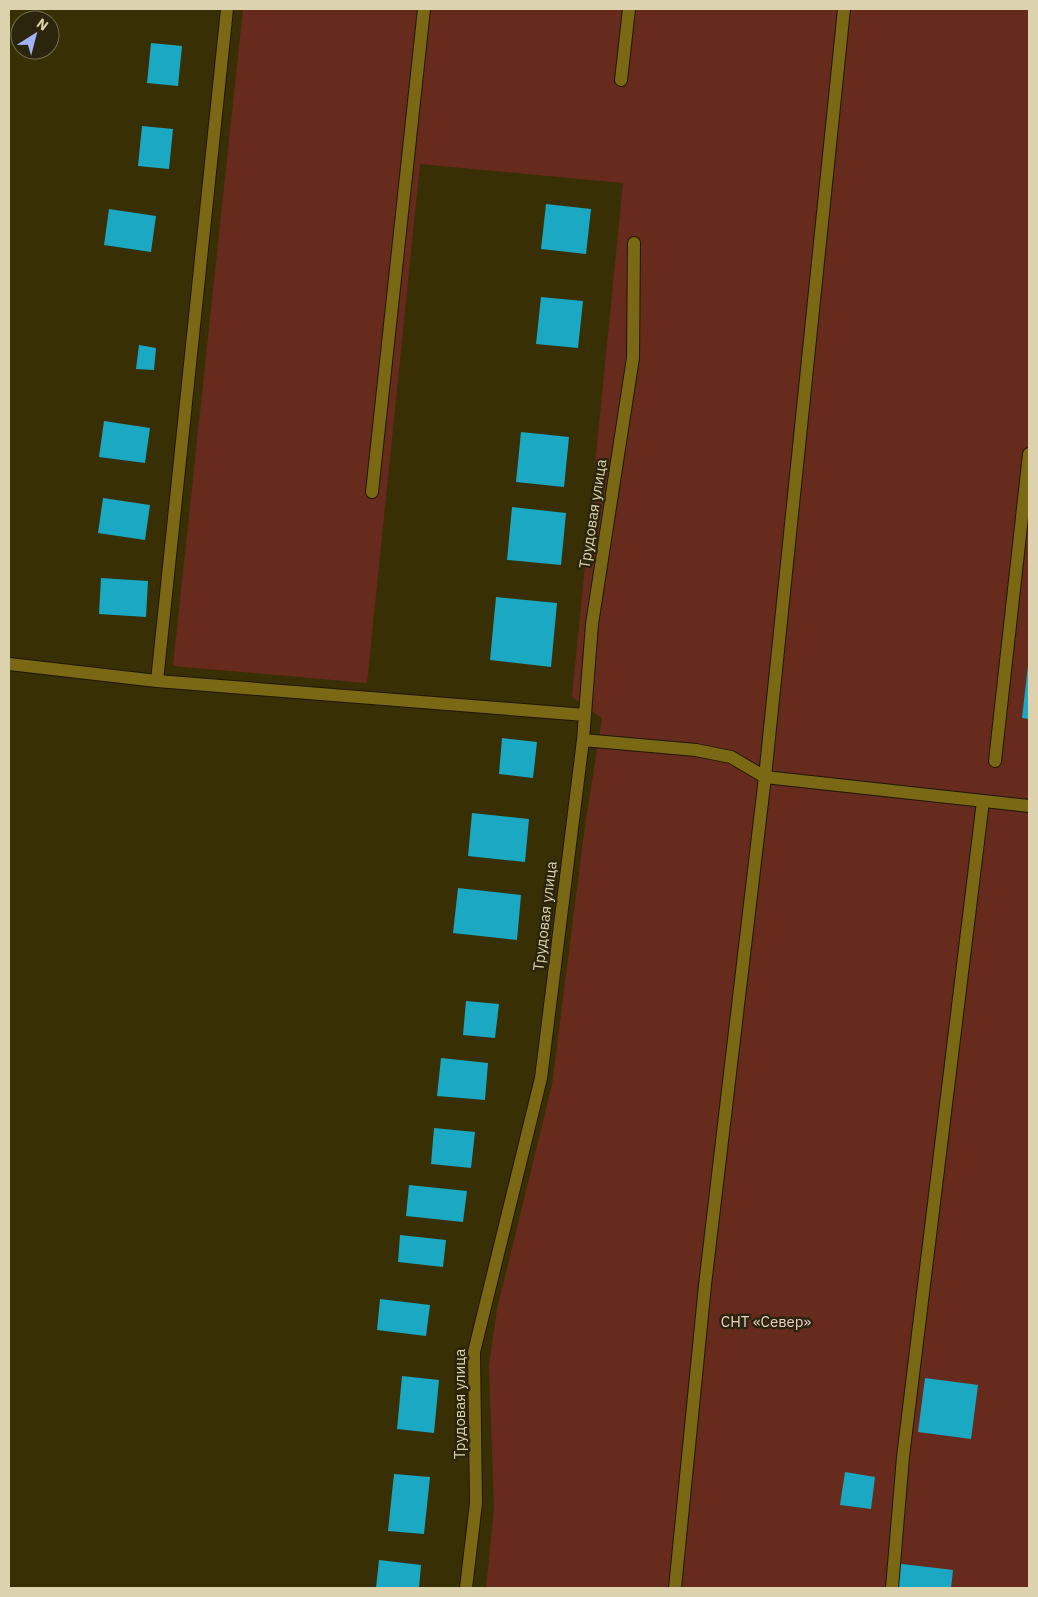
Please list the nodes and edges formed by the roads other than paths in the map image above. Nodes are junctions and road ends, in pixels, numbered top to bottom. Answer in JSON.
{"nodes":[{"id":1,"x":227,"y":9,"type":"edge"},
{"id":2,"x":424,"y":9,"type":"edge"},
{"id":3,"x":629,"y":9,"type":"edge"},
{"id":4,"x":844,"y":9,"type":"edge"},
{"id":5,"x":622,"y":80,"type":"dead end"},
{"id":6,"x":634,"y":243,"type":"dead end"},
{"id":7,"x":1029,"y":454,"type":"edge"},
{"id":8,"x":372,"y":492,"type":"dead end"},
{"id":9,"x":9,"y":664,"type":"edge"},
{"id":10,"x":156,"y":681,"type":"junction"},
{"id":11,"x":585,"y":715,"type":"junction"},
{"id":12,"x":583,"y":740,"type":"junction"},
{"id":13,"x":995,"y":761,"type":"dead end"},
{"id":14,"x":765,"y":777,"type":"junction"},
{"id":15,"x":983,"y":801,"type":"junction"},
{"id":16,"x":1029,"y":806,"type":"edge"},
{"id":17,"x":466,"y":1588,"type":"edge"},
{"id":18,"x":675,"y":1588,"type":"edge"},
{"id":19,"x":892,"y":1588,"type":"edge"}],
"edges":[{"from":1,"to":10,"type":"street"},
{"from":2,"to":8,"type":"street"},
{"from":3,"to":5,"type":"street"},
{"from":4,"to":14,"type":"street"},
{"from":6,"to":11,"type":"street","name":"Трудовая улица"},
{"from":7,"to":13,"type":"street"},
{"from":9,"to":10,"type":"street"},
{"from":10,"to":11,"type":"street"},
{"from":11,"to":12,"type":"street","name":"Трудовая улица"},
{"from":12,"to":14,"type":"street"},
{"from":12,"to":17,"type":"street","name":"Трудовая улица"},
{"from":14,"to":15,"type":"street"},
{"from":14,"to":18,"type":"street"},
{"from":15,"to":16,"type":"street"},
{"from":15,"to":19,"type":"street"}]}
